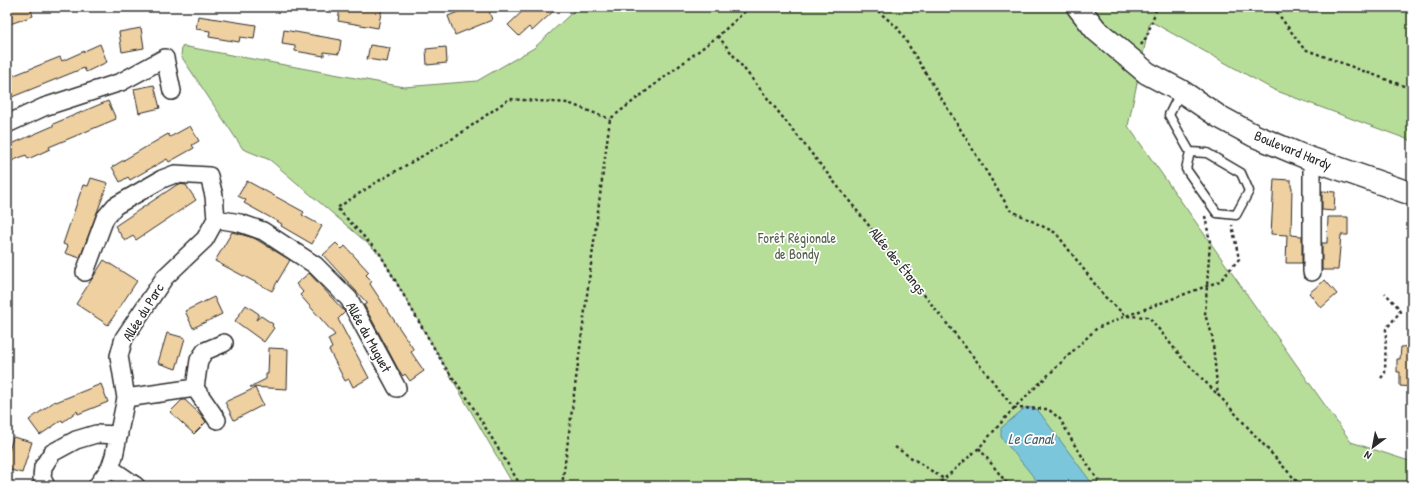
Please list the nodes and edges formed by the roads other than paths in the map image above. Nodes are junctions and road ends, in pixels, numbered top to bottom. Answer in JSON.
{"nodes":[{"id":1,"x":1081,"y":10,"type":"edge"},
{"id":2,"x":172,"y":91,"type":"dead end"},
{"id":3,"x":1181,"y":91,"type":"junction"},
{"id":4,"x":7,"y":124,"type":"edge"},
{"id":5,"x":1190,"y":152,"type":"junction"},
{"id":6,"x":1312,"y":160,"type":"junction"},
{"id":7,"x":1412,"y":194,"type":"edge"},
{"id":8,"x":216,"y":219,"type":"junction"},
{"id":9,"x":85,"y":272,"type":"dead end"},
{"id":10,"x":1312,"y":272,"type":"dead end"},
{"id":11,"x":224,"y":343,"type":"dead end"},
{"id":12,"x":194,"y":388,"type":"junction"},
{"id":13,"x":397,"y":388,"type":"dead end"},
{"id":14,"x":126,"y":398,"type":"junction"},
{"id":15,"x":217,"y":420,"type":"dead end"},
{"id":16,"x":119,"y":435,"type":"junction"},
{"id":17,"x":110,"y":468,"type":"junction"},
{"id":18,"x":46,"y":486,"type":"edge"},
{"id":19,"x":97,"y":486,"type":"edge"},
{"id":20,"x":136,"y":486,"type":"edge"}],
"edges":[{"from":1,"to":3,"type":"street","name":"Boulevard Hardy"},
{"from":1,"to":3,"type":"street","name":"Boulevard Hardy"},
{"from":2,"to":4,"type":"street"},
{"from":3,"to":5,"type":"lane"},
{"from":3,"to":6,"type":"street","name":"Boulevard Hardy"},
{"from":5,"to":5,"type":"lane"},
{"from":6,"to":7,"type":"street","name":"Boulevard Hardy"},
{"from":6,"to":10,"type":"street"},
{"from":8,"to":9,"type":"street"},
{"from":8,"to":13,"type":"street","name":"Allée du Muguet"},
{"from":8,"to":14,"type":"street","name":"Allée du Parc"},
{"from":11,"to":12,"type":"street"},
{"from":12,"to":14,"type":"street"},
{"from":12,"to":15,"type":"street"},
{"from":14,"to":16,"type":"street","name":"Allée du Parc"},
{"from":16,"to":17,"type":"street","name":"Allée du Parc"},
{"from":16,"to":18,"type":"street"},
{"from":17,"to":19,"type":"street","name":"Allée du Parc"},
{"from":17,"to":20,"type":"street"}]}
